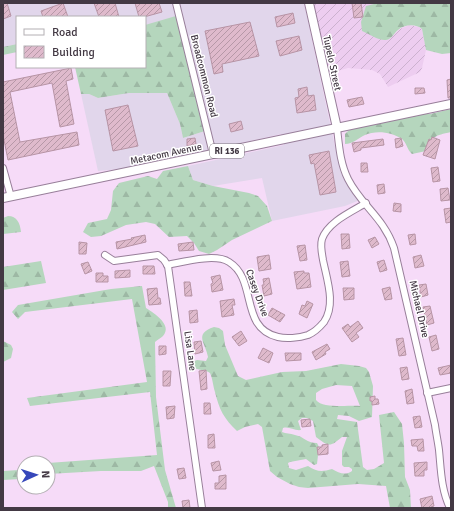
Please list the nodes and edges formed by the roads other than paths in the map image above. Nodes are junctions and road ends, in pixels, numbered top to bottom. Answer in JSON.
{"nodes":[{"id":1,"x":176,"y":3,"type":"edge"},
{"id":2,"x":309,"y":3,"type":"edge"},
{"id":3,"x":451,"y":104,"type":"edge"},
{"id":4,"x":337,"y":128,"type":"junction"},
{"id":5,"x":213,"y":154,"type":"junction"},
{"id":6,"x":3,"y":168,"type":"edge"},
{"id":7,"x":7,"y":198,"type":"edge"},
{"id":8,"x":366,"y":203,"type":"junction"},
{"id":9,"x":105,"y":255,"type":"dead end"},
{"id":10,"x":167,"y":265,"type":"junction"},
{"id":11,"x":451,"y":388,"type":"edge"},
{"id":12,"x":427,"y":393,"type":"junction"},
{"id":13,"x":202,"y":508,"type":"edge"},
{"id":14,"x":450,"y":508,"type":"edge"}],
"edges":[{"from":1,"to":5,"type":"street","name":"Broadcommon Road"},
{"from":2,"to":4,"type":"main road","name":"Tupelo Street"},
{"from":3,"to":4,"type":"main road","name":"Metacom Avenue","number":"RI 136"},
{"from":4,"to":5,"type":"main road","name":"Metacom Avenue","number":"RI 136"},
{"from":4,"to":8,"type":"street","name":"Michael Drive"},
{"from":5,"to":7,"type":"main road","name":"Metacom Avenue","number":"RI 136"},
{"from":6,"to":7,"type":"street"},
{"from":8,"to":10,"type":"street","name":"Casey Drive"},
{"from":8,"to":12,"type":"street","name":"Michael Drive"},
{"from":9,"to":10,"type":"street"},
{"from":10,"to":13,"type":"street","name":"Lisa Lane"},
{"from":11,"to":12,"type":"street"},
{"from":12,"to":14,"type":"street","name":"Michael Drive"}]}
